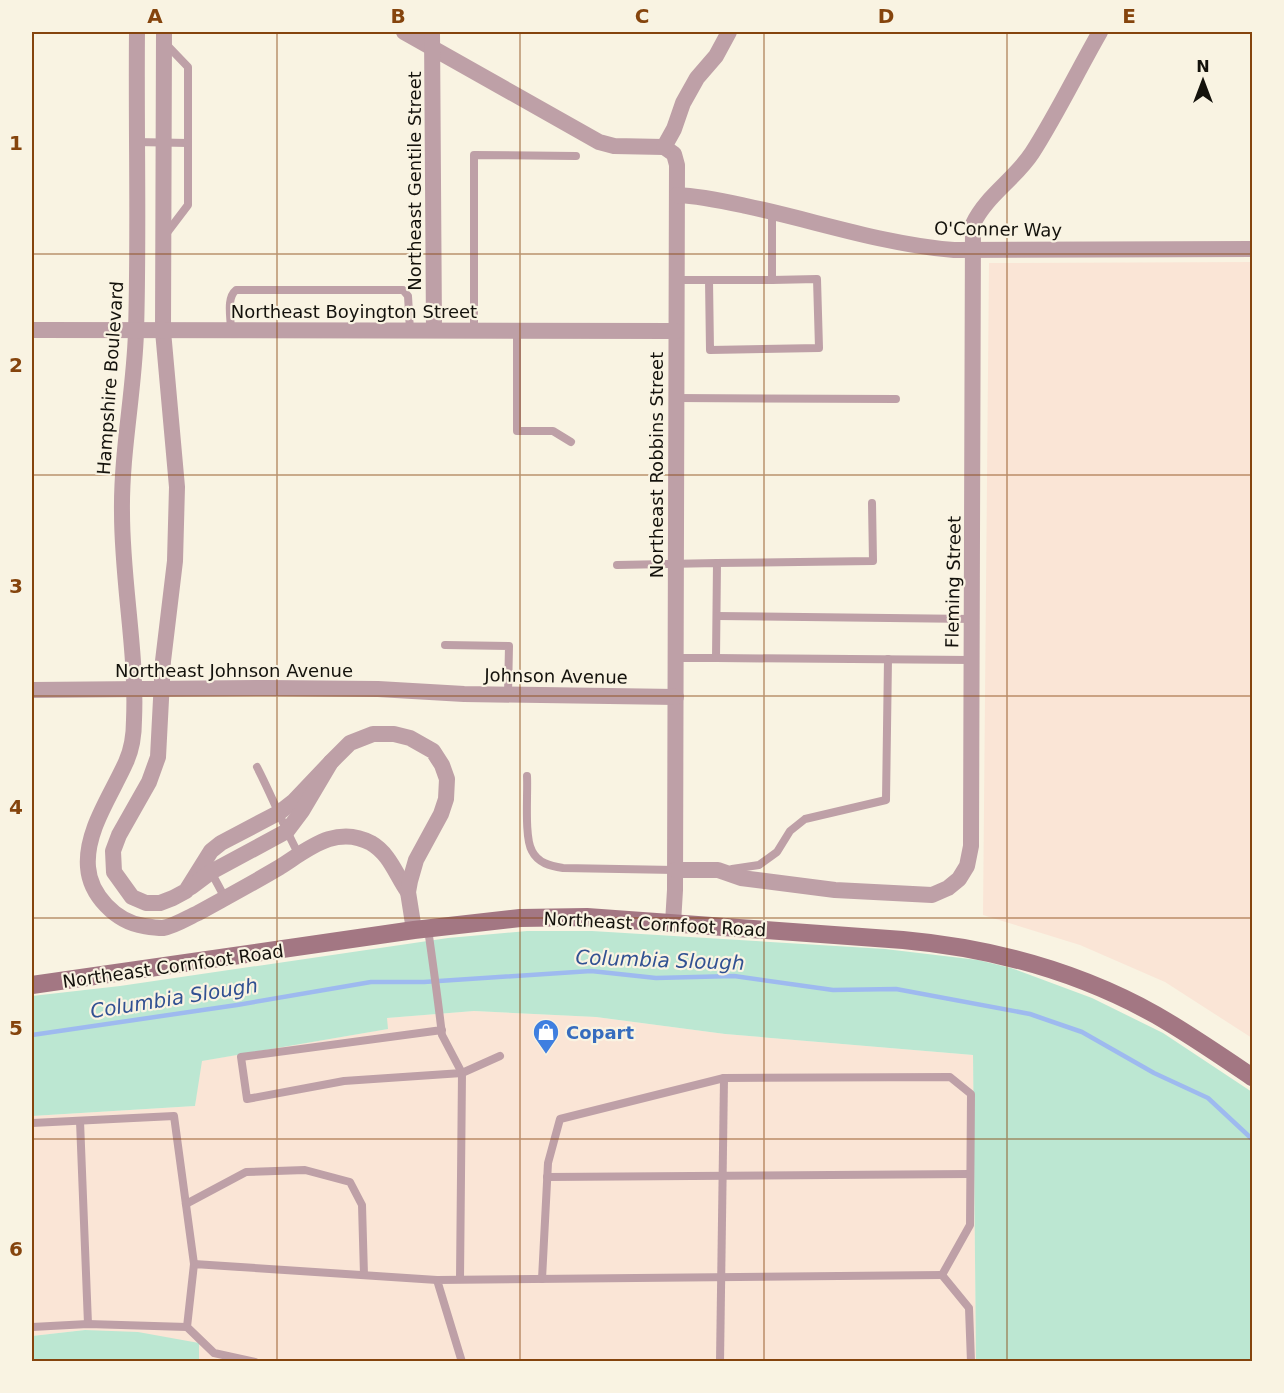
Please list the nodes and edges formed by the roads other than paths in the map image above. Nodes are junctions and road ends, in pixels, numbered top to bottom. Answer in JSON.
{"nodes":[{"id":1,"x":136,"y":32,"type":"edge"},
{"id":2,"x":404,"y":32,"type":"edge"},
{"id":3,"x":729,"y":32,"type":"edge"},
{"id":4,"x":1100,"y":32,"type":"edge"},
{"id":5,"x":164,"y":36,"type":"edge"},
{"id":6,"x":432,"y":39,"type":"edge"},
{"id":7,"x":136,"y":142,"type":"junction"},
{"id":8,"x":164,"y":142,"type":"junction"},
{"id":9,"x":188,"y":143,"type":"junction"},
{"id":10,"x":664,"y":147,"type":"junction"},
{"id":11,"x":576,"y":156,"type":"dead end"},
{"id":12,"x":677,"y":195,"type":"junction"},
{"id":13,"x":772,"y":212,"type":"junction"},
{"id":14,"x":163,"y":239,"type":"junction"},
{"id":15,"x":1252,"y":249,"type":"edge"},
{"id":16,"x":972,"y":250,"type":"junction"},
{"id":17,"x":677,"y":280,"type":"junction"},
{"id":18,"x":708,"y":280,"type":"junction"},
{"id":19,"x":772,"y":280,"type":"junction"},
{"id":20,"x":32,"y":330,"type":"edge"},
{"id":21,"x":410,"y":330,"type":"junction"},
{"id":22,"x":434,"y":330,"type":"junction"},
{"id":23,"x":474,"y":330,"type":"junction"},
{"id":24,"x":517,"y":330,"type":"junction"},
{"id":25,"x":136,"y":331,"type":"junction"},
{"id":26,"x":163,"y":331,"type":"junction"},
{"id":27,"x":231,"y":331,"type":"junction"},
{"id":28,"x":676,"y":331,"type":"junction"},
{"id":29,"x":676,"y":398,"type":"junction"},
{"id":30,"x":896,"y":399,"type":"dead end"},
{"id":31,"x":571,"y":442,"type":"dead end"},
{"id":32,"x":872,"y":503,"type":"dead end"},
{"id":33,"x":676,"y":562,"type":"junction"},
{"id":34,"x":717,"y":562,"type":"junction"},
{"id":35,"x":617,"y":565,"type":"dead end"},
{"id":36,"x":717,"y":616,"type":"junction"},
{"id":37,"x":973,"y":619,"type":"junction"},
{"id":38,"x":446,"y":645,"type":"dead end"},
{"id":39,"x":676,"y":658,"type":"junction"},
{"id":40,"x":716,"y":658,"type":"junction"},
{"id":41,"x":888,"y":660,"type":"junction"},
{"id":42,"x":971,"y":660,"type":"junction"},
{"id":43,"x":32,"y":690,"type":"edge"},
{"id":44,"x":135,"y":690,"type":"junction"},
{"id":45,"x":161,"y":690,"type":"junction"},
{"id":46,"x":436,"y":692,"type":"joint"},
{"id":47,"x":508,"y":694,"type":"junction"},
{"id":48,"x":676,"y":697,"type":"junction"},
{"id":49,"x":331,"y":762,"type":"junction"},
{"id":50,"x":257,"y":767,"type":"dead end"},
{"id":51,"x":527,"y":776,"type":"dead end"},
{"id":52,"x":280,"y":812,"type":"junction"},
{"id":53,"x":287,"y":831,"type":"junction"},
{"id":54,"x":298,"y":853,"type":"junction"},
{"id":55,"x":208,"y":865,"type":"junction"},
{"id":56,"x":675,"y":870,"type":"junction"},
{"id":57,"x":718,"y":870,"type":"junction"},
{"id":58,"x":408,"y":892,"type":"junction"},
{"id":59,"x":225,"y":898,"type":"junction"},
{"id":60,"x":673,"y":923,"type":"junction"},
{"id":61,"x":421,"y":929,"type":"junction"},
{"id":62,"x":32,"y":985,"type":"edge"},
{"id":63,"x":442,"y":1030,"type":"junction"},
{"id":64,"x":500,"y":1056,"type":"dead end"},
{"id":65,"x":462,"y":1073,"type":"junction"},
{"id":66,"x":1252,"y":1077,"type":"edge"},
{"id":67,"x":724,"y":1078,"type":"junction"},
{"id":68,"x":80,"y":1121,"type":"junction"},
{"id":69,"x":32,"y":1123,"type":"edge"},
{"id":70,"x":970,"y":1174,"type":"junction"},
{"id":71,"x":723,"y":1176,"type":"junction"},
{"id":72,"x":548,"y":1177,"type":"junction"},
{"id":73,"x":186,"y":1204,"type":"junction"},
{"id":74,"x":194,"y":1264,"type":"junction"},
{"id":75,"x":364,"y":1275,"type":"junction"},
{"id":76,"x":942,"y":1275,"type":"junction"},
{"id":77,"x":721,"y":1277,"type":"junction"},
{"id":78,"x":460,"y":1279,"type":"junction"},
{"id":79,"x":542,"y":1279,"type":"junction"},
{"id":80,"x":437,"y":1280,"type":"junction"},
{"id":81,"x":88,"y":1324,"type":"junction"},
{"id":82,"x":32,"y":1327,"type":"edge"},
{"id":83,"x":187,"y":1327,"type":"junction"},
{"id":84,"x":213,"y":1357,"type":"edge"},
{"id":85,"x":255,"y":1362,"type":"edge"},
{"id":86,"x":462,"y":1362,"type":"edge"},
{"id":87,"x":720,"y":1362,"type":"edge"},
{"id":88,"x":971,"y":1362,"type":"edge"}],
"edges":[{"from":1,"to":7,"type":"street","name":"Hampshire Boulevard"},
{"from":2,"to":6,"type":"street"},
{"from":3,"to":10,"type":"street"},
{"from":4,"to":16,"type":"street","name":"Fleming Street"},
{"from":5,"to":8,"type":"street"},
{"from":5,"to":9,"type":"lane"},
{"from":6,"to":10,"type":"street"},
{"from":6,"to":22,"type":"street","name":"Northeast Gentile Street"},
{"from":7,"to":8,"type":"lane"},
{"from":7,"to":25,"type":"street","name":"Hampshire Boulevard"},
{"from":8,"to":9,"type":"lane"},
{"from":8,"to":14,"type":"street"},
{"from":9,"to":14,"type":"lane"},
{"from":10,"to":12,"type":"street","name":"Northeast Robbins Street"},
{"from":11,"to":23,"type":"lane"},
{"from":12,"to":13,"type":"street","name":"O'Conner Way"},
{"from":12,"to":17,"type":"street","name":"Northeast Robbins Street"},
{"from":13,"to":16,"type":"street","name":"O'Conner Way"},
{"from":13,"to":19,"type":"lane"},
{"from":14,"to":26,"type":"street"},
{"from":15,"to":16,"type":"street","name":"O'Conner Way"},
{"from":16,"to":37,"type":"street","name":"Fleming Street"},
{"from":17,"to":18,"type":"lane"},
{"from":17,"to":28,"type":"street","name":"Northeast Robbins Street"},
{"from":18,"to":19,"type":"lane"},
{"from":18,"to":19,"type":"lane"},
{"from":20,"to":25,"type":"street","name":"Northeast Boyington Street"},
{"from":21,"to":22,"type":"street","name":"Northeast Boyington Street"},
{"from":21,"to":27,"type":"street","name":"Northeast Boyington Street"},
{"from":21,"to":27,"type":"lane"},
{"from":22,"to":23,"type":"street","name":"Northeast Boyington Street"},
{"from":23,"to":24,"type":"street","name":"Northeast Boyington Street"},
{"from":24,"to":28,"type":"street","name":"Northeast Boyington Street"},
{"from":24,"to":31,"type":"lane"},
{"from":25,"to":26,"type":"street","name":"Northeast Boyington Street"},
{"from":25,"to":44,"type":"street","name":"Hampshire Boulevard"},
{"from":26,"to":27,"type":"street","name":"Northeast Boyington Street"},
{"from":26,"to":45,"type":"street"},
{"from":28,"to":29,"type":"street","name":"Northeast Robbins Street"},
{"from":29,"to":30,"type":"lane"},
{"from":29,"to":33,"type":"street","name":"Northeast Robbins Street"},
{"from":32,"to":34,"type":"lane"},
{"from":33,"to":34,"type":"lane"},
{"from":33,"to":35,"type":"lane"},
{"from":33,"to":39,"type":"street","name":"Northeast Robbins Street"},
{"from":34,"to":36,"type":"lane"},
{"from":36,"to":37,"type":"lane"},
{"from":36,"to":40,"type":"lane"},
{"from":37,"to":42,"type":"street","name":"Fleming Street"},
{"from":38,"to":47,"type":"lane"},
{"from":39,"to":40,"type":"lane"},
{"from":39,"to":48,"type":"street","name":"Northeast Robbins Street"},
{"from":40,"to":41,"type":"lane"},
{"from":41,"to":42,"type":"lane"},
{"from":41,"to":57,"type":"lane"},
{"from":42,"to":57,"type":"street","name":"Fleming Street"},
{"from":43,"to":44,"type":"street","name":"Northeast Johnson Avenue"},
{"from":44,"to":45,"type":"street","name":"Northeast Johnson Avenue"},
{"from":44,"to":59,"type":"street","name":"Hampshire Boulevard"},
{"from":45,"to":46,"type":"street","name":"Northeast Johnson Avenue"},
{"from":45,"to":55,"type":"street"},
{"from":46,"to":47,"type":"street","name":"Johnson Avenue"},
{"from":47,"to":48,"type":"street","name":"Johnson Avenue"},
{"from":48,"to":56,"type":"street","name":"Northeast Robbins Street"},
{"from":49,"to":52,"type":"street"},
{"from":49,"to":53,"type":"street"},
{"from":49,"to":58,"type":"street"},
{"from":50,"to":52,"type":"lane"},
{"from":51,"to":56,"type":"lane"},
{"from":52,"to":53,"type":"lane"},
{"from":52,"to":55,"type":"street"},
{"from":53,"to":54,"type":"lane"},
{"from":53,"to":55,"type":"street"},
{"from":54,"to":58,"type":"street","name":"Hampshire Boulevard"},
{"from":54,"to":59,"type":"street","name":"Hampshire Boulevard"},
{"from":55,"to":59,"type":"lane"},
{"from":56,"to":57,"type":"street","name":"Fleming Street"},
{"from":56,"to":60,"type":"street","name":"Northeast Robbins Street"},
{"from":58,"to":61,"type":"street"},
{"from":60,"to":61,"type":"street","name":"Northeast Cornfoot Road"},
{"from":60,"to":66,"type":"street","name":"Northeast Cornfoot Road"},
{"from":61,"to":62,"type":"street","name":"Northeast Cornfoot Road"},
{"from":61,"to":63,"type":"lane"},
{"from":63,"to":65,"type":"lane"},
{"from":63,"to":65,"type":"lane"},
{"from":64,"to":65,"type":"lane"},
{"from":65,"to":78,"type":"lane"},
{"from":67,"to":70,"type":"lane"},
{"from":67,"to":71,"type":"lane"},
{"from":67,"to":72,"type":"lane"},
{"from":68,"to":69,"type":"lane"},
{"from":68,"to":73,"type":"lane"},
{"from":68,"to":81,"type":"lane"},
{"from":70,"to":71,"type":"lane"},
{"from":70,"to":76,"type":"lane"},
{"from":71,"to":72,"type":"lane"},
{"from":71,"to":77,"type":"lane"},
{"from":72,"to":79,"type":"lane"},
{"from":73,"to":74,"type":"lane"},
{"from":73,"to":75,"type":"lane"},
{"from":74,"to":75,"type":"lane"},
{"from":74,"to":83,"type":"lane"},
{"from":75,"to":80,"type":"lane"},
{"from":76,"to":77,"type":"lane"},
{"from":76,"to":88,"type":"lane"},
{"from":77,"to":79,"type":"lane"},
{"from":77,"to":87,"type":"lane"},
{"from":78,"to":79,"type":"lane"},
{"from":78,"to":80,"type":"lane"},
{"from":80,"to":86,"type":"lane"},
{"from":81,"to":82,"type":"lane"},
{"from":81,"to":83,"type":"lane"},
{"from":83,"to":84,"type":"lane"},
{"from":84,"to":85,"type":"lane"}]}
